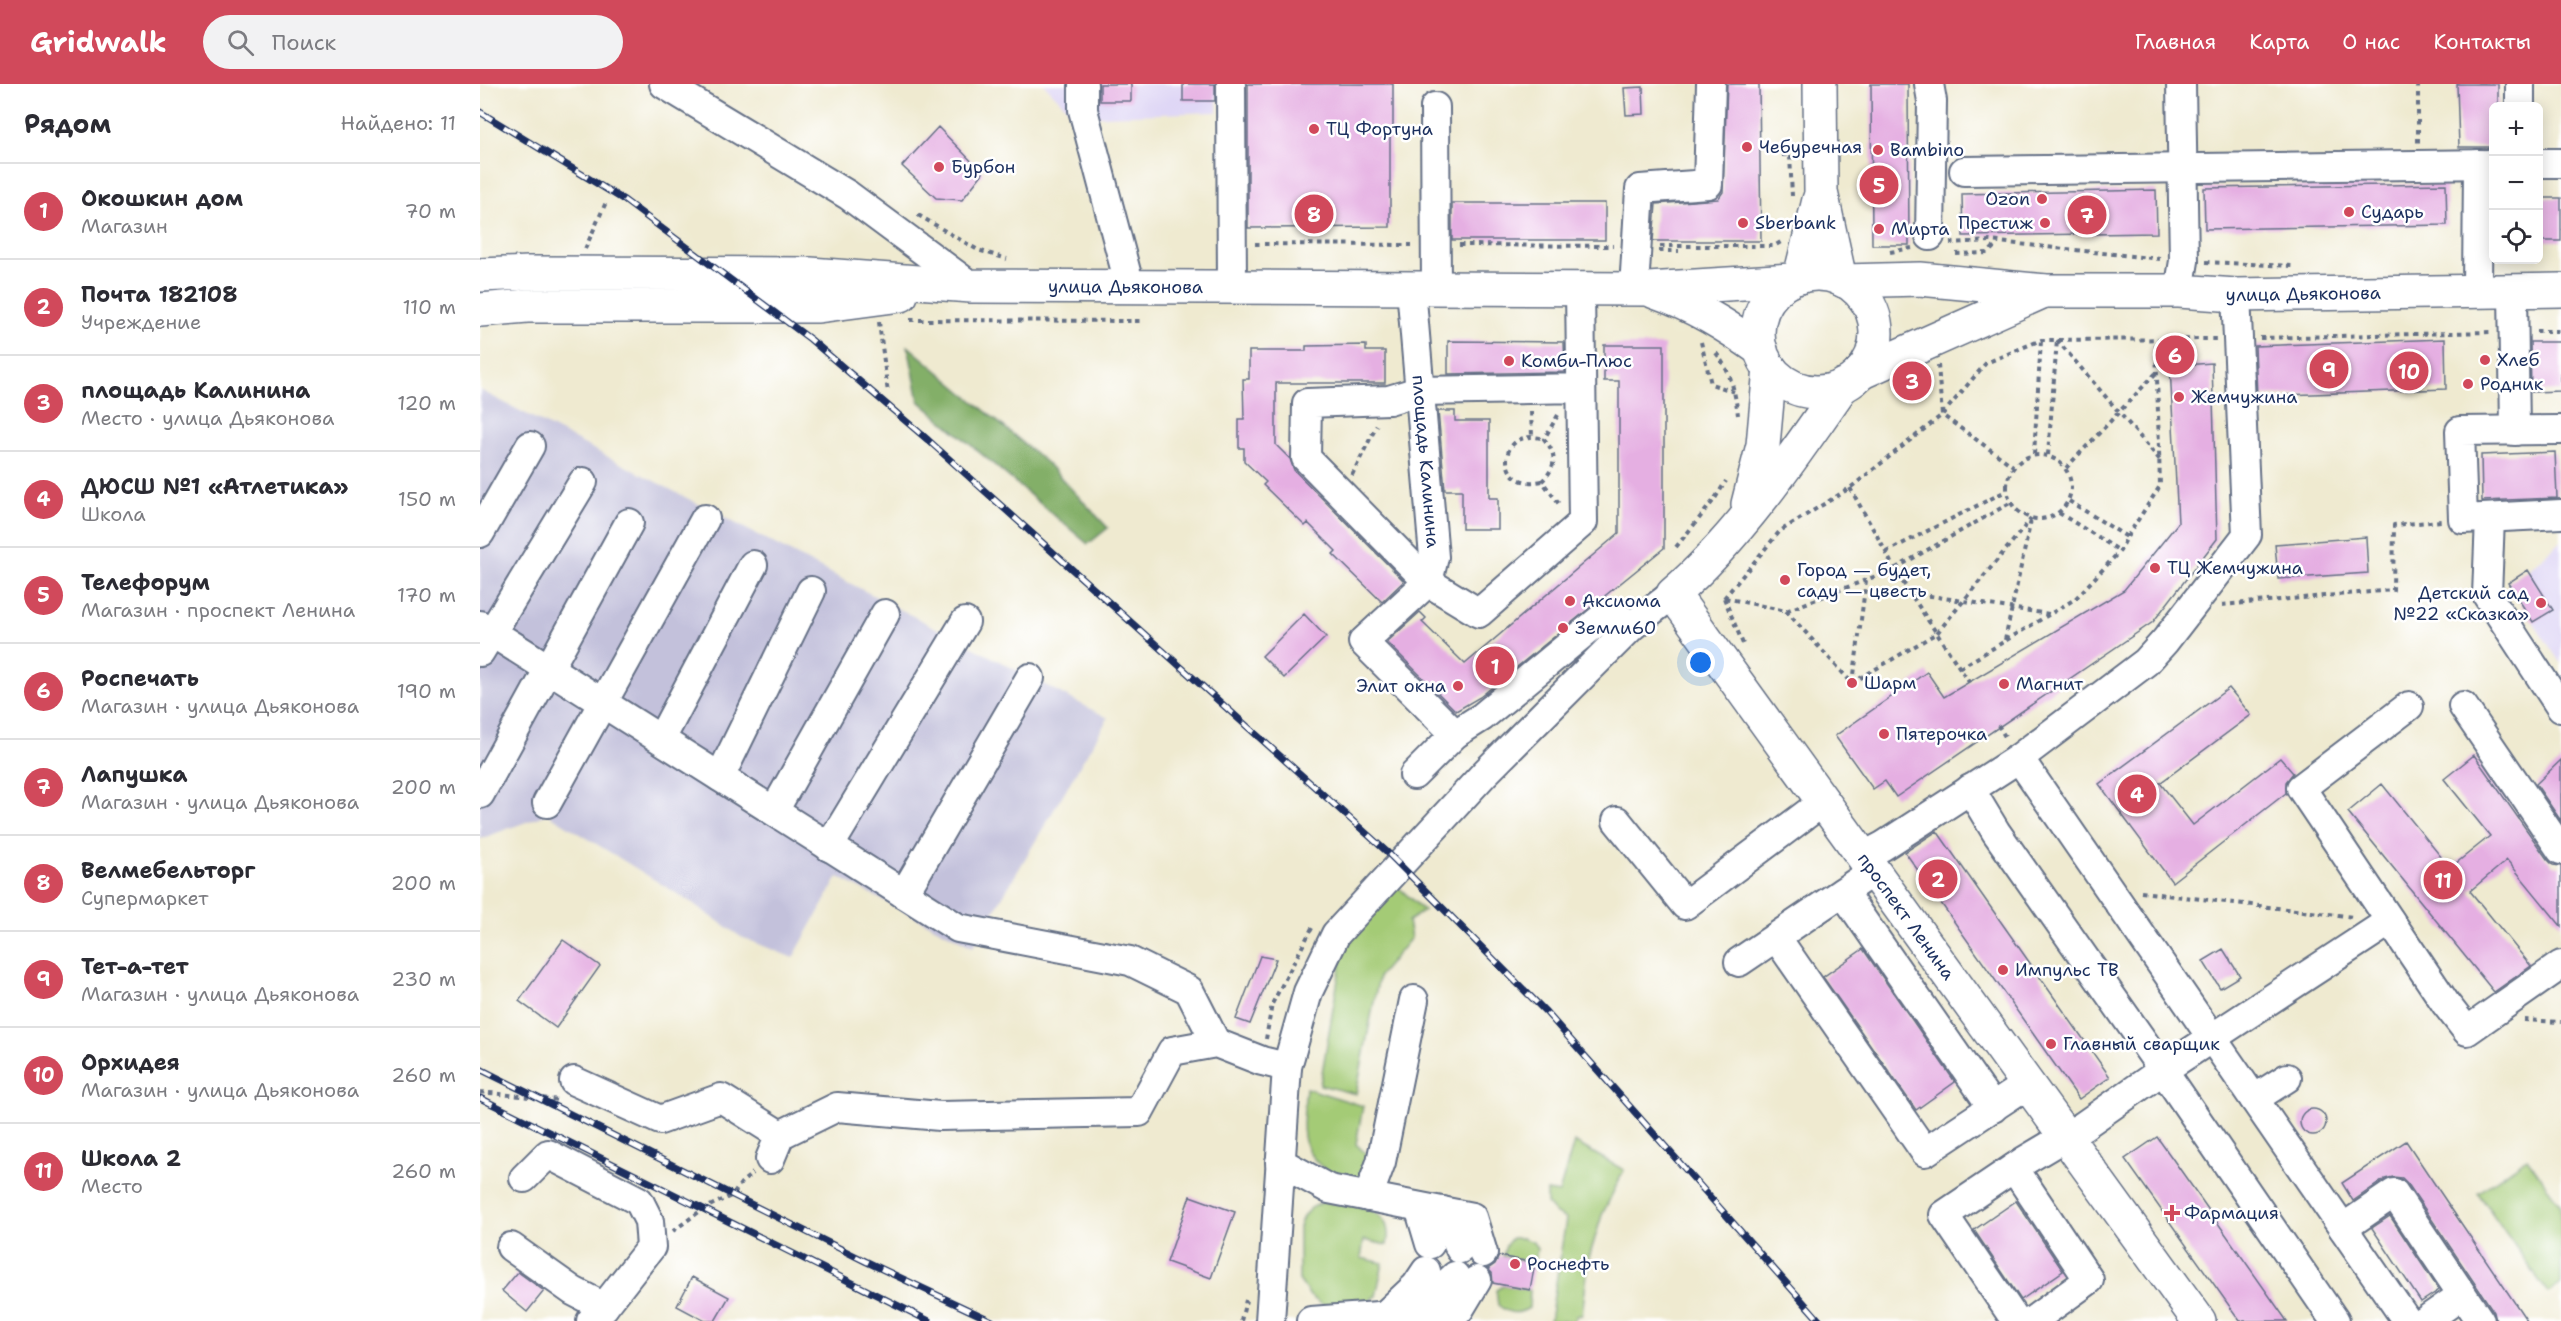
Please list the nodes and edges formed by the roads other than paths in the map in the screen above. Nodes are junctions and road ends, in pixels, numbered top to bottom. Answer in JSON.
{"nodes":[{"id":1,"x":664,"y":84,"type":"edge"},
{"id":2,"x":1083,"y":84,"type":"edge"},
{"id":3,"x":1231,"y":84,"type":"edge"},
{"id":4,"x":1711,"y":84,"type":"edge"},
{"id":5,"x":1820,"y":84,"type":"edge"},
{"id":6,"x":1929,"y":84,"type":"edge"},
{"id":7,"x":2181,"y":84,"type":"edge"},
{"id":8,"x":2520,"y":84,"type":"edge"},
{"id":9,"x":2520,"y":102,"type":"edge"},
{"id":10,"x":1435,"y":107,"type":"dead end"},
{"id":11,"x":2543,"y":163,"type":"edge"},
{"id":12,"x":2561,"y":163,"type":"edge"},
{"id":13,"x":2486,"y":164,"type":"edge"},
{"id":14,"x":2182,"y":168,"type":"junction"},
{"id":15,"x":1964,"y":171,"type":"dead end"},
{"id":16,"x":1806,"y":196,"type":"junction"},
{"id":17,"x":1930,"y":236,"type":"dead end"},
{"id":18,"x":480,"y":275,"type":"edge"},
{"id":19,"x":1795,"y":278,"type":"junction"},
{"id":20,"x":1842,"y":280,"type":"junction"},
{"id":21,"x":971,"y":286,"type":"junction"},
{"id":22,"x":1130,"y":287,"type":"junction"},
{"id":23,"x":1232,"y":287,"type":"junction"},
{"id":24,"x":1424,"y":288,"type":"junction"},
{"id":25,"x":1580,"y":289,"type":"junction"},
{"id":26,"x":1641,"y":289,"type":"junction"},
{"id":27,"x":2477,"y":290,"type":"junction"},
{"id":28,"x":2513,"y":290,"type":"junction"},
{"id":29,"x":2561,"y":290,"type":"edge"},
{"id":30,"x":2046,"y":291,"type":"junction"},
{"id":31,"x":2179,"y":291,"type":"junction"},
{"id":32,"x":2236,"y":295,"type":"junction"},
{"id":33,"x":480,"y":310,"type":"edge"},
{"id":34,"x":1766,"y":359,"type":"junction"},
{"id":35,"x":1852,"y":379,"type":"junction"},
{"id":36,"x":1581,"y":388,"type":"junction"},
{"id":37,"x":1419,"y":391,"type":"junction"},
{"id":38,"x":2515,"y":430,"type":"junction"},
{"id":39,"x":2561,"y":430,"type":"edge"},
{"id":40,"x":530,"y":446,"type":"dead end"},
{"id":41,"x":583,"y":482,"type":"dead end"},
{"id":42,"x":2561,"y":514,"type":"edge"},
{"id":43,"x":2476,"y":518,"type":"junction"},
{"id":44,"x":705,"y":519,"type":"dead end"},
{"id":45,"x":1742,"y":520,"type":"junction"},
{"id":46,"x":629,"y":522,"type":"dead end"},
{"id":47,"x":480,"y":532,"type":"edge"},
{"id":48,"x":753,"y":565,"type":"dead end"},
{"id":49,"x":1428,"y":582,"type":"junction"},
{"id":50,"x":811,"y":591,"type":"dead end"},
{"id":51,"x":1673,"y":594,"type":"junction"},
{"id":52,"x":885,"y":614,"type":"dead end"},
{"id":53,"x":965,"y":622,"type":"dead end"},
{"id":54,"x":1633,"y":625,"type":"junction"},
{"id":55,"x":484,"y":637,"type":"edge"},
{"id":56,"x":550,"y":670,"type":"junction"},
{"id":57,"x":1030,"y":678,"type":"dead end"},
{"id":58,"x":603,"y":703,"type":"junction"},
{"id":59,"x":2409,"y":706,"type":"dead end"},
{"id":60,"x":2463,"y":706,"type":"dead end"},
{"id":61,"x":2561,"y":708,"type":"edge"},
{"id":62,"x":1455,"y":734,"type":"junction"},
{"id":63,"x":661,"y":740,"type":"junction"},
{"id":64,"x":2019,"y":758,"type":"junction"},
{"id":65,"x":1414,"y":775,"type":"dead end"},
{"id":66,"x":720,"y":777,"type":"junction"},
{"id":67,"x":1970,"y":789,"type":"junction"},
{"id":68,"x":480,"y":794,"type":"edge"},
{"id":69,"x":1824,"y":801,"type":"junction"},
{"id":70,"x":547,"y":803,"type":"dead end"},
{"id":71,"x":774,"y":811,"type":"junction"},
{"id":72,"x":1617,"y":821,"type":"dead end"},
{"id":73,"x":829,"y":846,"type":"junction"},
{"id":74,"x":2561,"y":850,"type":"edge"},
{"id":75,"x":1869,"y":863,"type":"junction"},
{"id":76,"x":1843,"y":892,"type":"junction"},
{"id":77,"x":904,"y":894,"type":"junction"},
{"id":78,"x":2390,"y":921,"type":"junction"},
{"id":79,"x":1776,"y":937,"type":"junction"},
{"id":80,"x":1739,"y":962,"type":"dead end"},
{"id":81,"x":2561,"y":965,"type":"edge"},
{"id":82,"x":1414,"y":1000,"type":"dead end"},
{"id":83,"x":2213,"y":1038,"type":"junction"},
{"id":84,"x":1216,"y":1043,"type":"junction"},
{"id":85,"x":1274,"y":1064,"type":"junction"},
{"id":86,"x":2163,"y":1070,"type":"junction"},
{"id":87,"x":2286,"y":1078,"type":"dead end"},
{"id":88,"x":2028,"y":1084,"type":"junction"},
{"id":89,"x":571,"y":1091,"type":"road end"},
{"id":90,"x":2254,"y":1098,"type":"junction"},
{"id":91,"x":1993,"y":1108,"type":"junction"},
{"id":92,"x":2067,"y":1137,"type":"junction"},
{"id":93,"x":1280,"y":1162,"type":"junction"},
{"id":94,"x":2014,"y":1168,"type":"junction"},
{"id":95,"x":524,"y":1178,"type":"dead end"},
{"id":96,"x":1368,"y":1197,"type":"junction"},
{"id":97,"x":1431,"y":1209,"type":"junction"},
{"id":98,"x":2343,"y":1228,"type":"junction"},
{"id":99,"x":512,"y":1246,"type":"dead end"},
{"id":100,"x":2462,"y":1295,"type":"junction"},
{"id":101,"x":597,"y":1314,"type":"edge"},
{"id":102,"x":1384,"y":1316,"type":"junction"},
{"id":103,"x":1270,"y":1321,"type":"edge"},
{"id":104,"x":1311,"y":1321,"type":"edge"},
{"id":105,"x":2016,"y":1321,"type":"edge"},
{"id":106,"x":2031,"y":1321,"type":"edge"},
{"id":107,"x":2199,"y":1321,"type":"edge"},
{"id":108,"x":2335,"y":1321,"type":"edge"},
{"id":109,"x":2407,"y":1321,"type":"edge"},
{"id":110,"x":2425,"y":1321,"type":"edge"},
{"id":111,"x":2480,"y":1321,"type":"edge"}],
"edges":[{"from":1,"to":21,"type":"street"},
{"from":2,"to":22,"type":"street"},
{"from":3,"to":23,"type":"street"},
{"from":4,"to":26,"type":"street"},
{"from":5,"to":16,"type":"main road"},
{"from":6,"to":17,"type":"street"},
{"from":7,"to":14,"type":"street"},
{"from":8,"to":9,"type":"street"},
{"from":10,"to":24,"type":"street","name":"площадь Калинина"},
{"from":11,"to":12,"type":"street"},
{"from":13,"to":14,"type":"street"},
{"from":13,"to":27,"type":"street"},
{"from":14,"to":15,"type":"street"},
{"from":14,"to":31,"type":"street"},
{"from":16,"to":19,"type":"main road"},
{"from":16,"to":20,"type":"main road"},
{"from":18,"to":21,"type":"main road"},
{"from":19,"to":20,"type":"main road"},
{"from":19,"to":26,"type":"main road","name":"улица Дьяконова"},
{"from":19,"to":34,"type":"main road"},
{"from":20,"to":30,"type":"main road","name":"улица Дьяконова"},
{"from":20,"to":35,"type":"main road"},
{"from":21,"to":22,"type":"main road","name":"улица Дьяконова"},
{"from":21,"to":33,"type":"main road"},
{"from":22,"to":23,"type":"main road","name":"улица Дьяконова"},
{"from":23,"to":24,"type":"main road","name":"улица Дьяконова"},
{"from":24,"to":25,"type":"main road","name":"улица Дьяконова"},
{"from":24,"to":37,"type":"street","name":"площадь Калинина"},
{"from":25,"to":26,"type":"main road","name":"улица Дьяконова"},
{"from":25,"to":36,"type":"street"},
{"from":26,"to":34,"type":"main road","name":"улица Дьяконова"},
{"from":27,"to":28,"type":"main road","name":"улица Дьяконова"},
{"from":27,"to":32,"type":"main road","name":"улица Дьяконова"},
{"from":28,"to":29,"type":"main road","name":"улица Дьяконова"},
{"from":28,"to":38,"type":"street"},
{"from":30,"to":31,"type":"main road","name":"улица Дьяконова"},
{"from":30,"to":35,"type":"main road","name":"улица Дьяконова"},
{"from":31,"to":32,"type":"main road","name":"улица Дьяконова"},
{"from":32,"to":64,"type":"street"},
{"from":34,"to":35,"type":"main road"},
{"from":34,"to":45,"type":"main road"},
{"from":35,"to":45,"type":"main road"},
{"from":36,"to":37,"type":"street"},
{"from":36,"to":49,"type":"street"},
{"from":37,"to":49,"type":"street","name":"площадь Калинина"},
{"from":37,"to":49,"type":"street"},
{"from":38,"to":39,"type":"street"},
{"from":38,"to":43,"type":"street"},
{"from":40,"to":47,"type":"street"},
{"from":41,"to":55,"type":"street"},
{"from":42,"to":43,"type":"street"},
{"from":43,"to":61,"type":"street"},
{"from":44,"to":58,"type":"street"},
{"from":45,"to":51,"type":"main road"},
{"from":46,"to":56,"type":"street"},
{"from":48,"to":63,"type":"street"},
{"from":49,"to":62,"type":"street"},
{"from":50,"to":66,"type":"street"},
{"from":51,"to":54,"type":"street"},
{"from":51,"to":69,"type":"main road","name":"проспект Ленина"},
{"from":52,"to":71,"type":"street"},
{"from":53,"to":73,"type":"street"},
{"from":54,"to":62,"type":"street"},
{"from":54,"to":85,"type":"street"},
{"from":55,"to":56,"type":"street"},
{"from":56,"to":58,"type":"street"},
{"from":56,"to":68,"type":"street"},
{"from":57,"to":77,"type":"street"},
{"from":58,"to":63,"type":"street"},
{"from":58,"to":70,"type":"street"},
{"from":59,"to":78,"type":"street"},
{"from":60,"to":74,"type":"street"},
{"from":62,"to":65,"type":"street"},
{"from":63,"to":66,"type":"street"},
{"from":64,"to":67,"type":"street"},
{"from":64,"to":83,"type":"street"},
{"from":66,"to":71,"type":"street"},
{"from":67,"to":75,"type":"street"},
{"from":67,"to":86,"type":"street"},
{"from":69,"to":72,"type":"street"},
{"from":69,"to":75,"type":"main road","name":"проспект Ленина"},
{"from":71,"to":73,"type":"street"},
{"from":73,"to":77,"type":"street"},
{"from":75,"to":76,"type":"street"},
{"from":75,"to":88,"type":"main road","name":"проспект Ленина"},
{"from":76,"to":79,"type":"street"},
{"from":76,"to":91,"type":"street"},
{"from":77,"to":84,"type":"street"},
{"from":78,"to":81,"type":"street"},
{"from":78,"to":83,"type":"street"},
{"from":79,"to":80,"type":"street"},
{"from":79,"to":91,"type":"street"},
{"from":82,"to":96,"type":"street"},
{"from":83,"to":86,"type":"street"},
{"from":83,"to":90,"type":"street"},
{"from":84,"to":85,"type":"street"},
{"from":84,"to":89,"type":"street"},
{"from":85,"to":93,"type":"street"},
{"from":86,"to":92,"type":"street"},
{"from":86,"to":108,"type":"street"},
{"from":87,"to":90,"type":"street"},
{"from":88,"to":91,"type":"street"},
{"from":88,"to":92,"type":"main road","name":"проспект Ленина"},
{"from":90,"to":98,"type":"street"},
{"from":92,"to":94,"type":"street"},
{"from":92,"to":107,"type":"main road","name":"проспект Ленина"},
{"from":93,"to":96,"type":"street"},
{"from":93,"to":103,"type":"street"},
{"from":94,"to":105,"type":"street"},
{"from":94,"to":106,"type":"street"},
{"from":95,"to":101,"type":"street"},
{"from":96,"to":97,"type":"street"},
{"from":97,"to":102,"type":"street"},
{"from":97,"to":102,"type":"street"},
{"from":98,"to":100,"type":"street"},
{"from":98,"to":109,"type":"street"},
{"from":99,"to":101,"type":"street"},
{"from":100,"to":110,"type":"street"},
{"from":100,"to":111,"type":"street"},
{"from":102,"to":104,"type":"street"}]}
